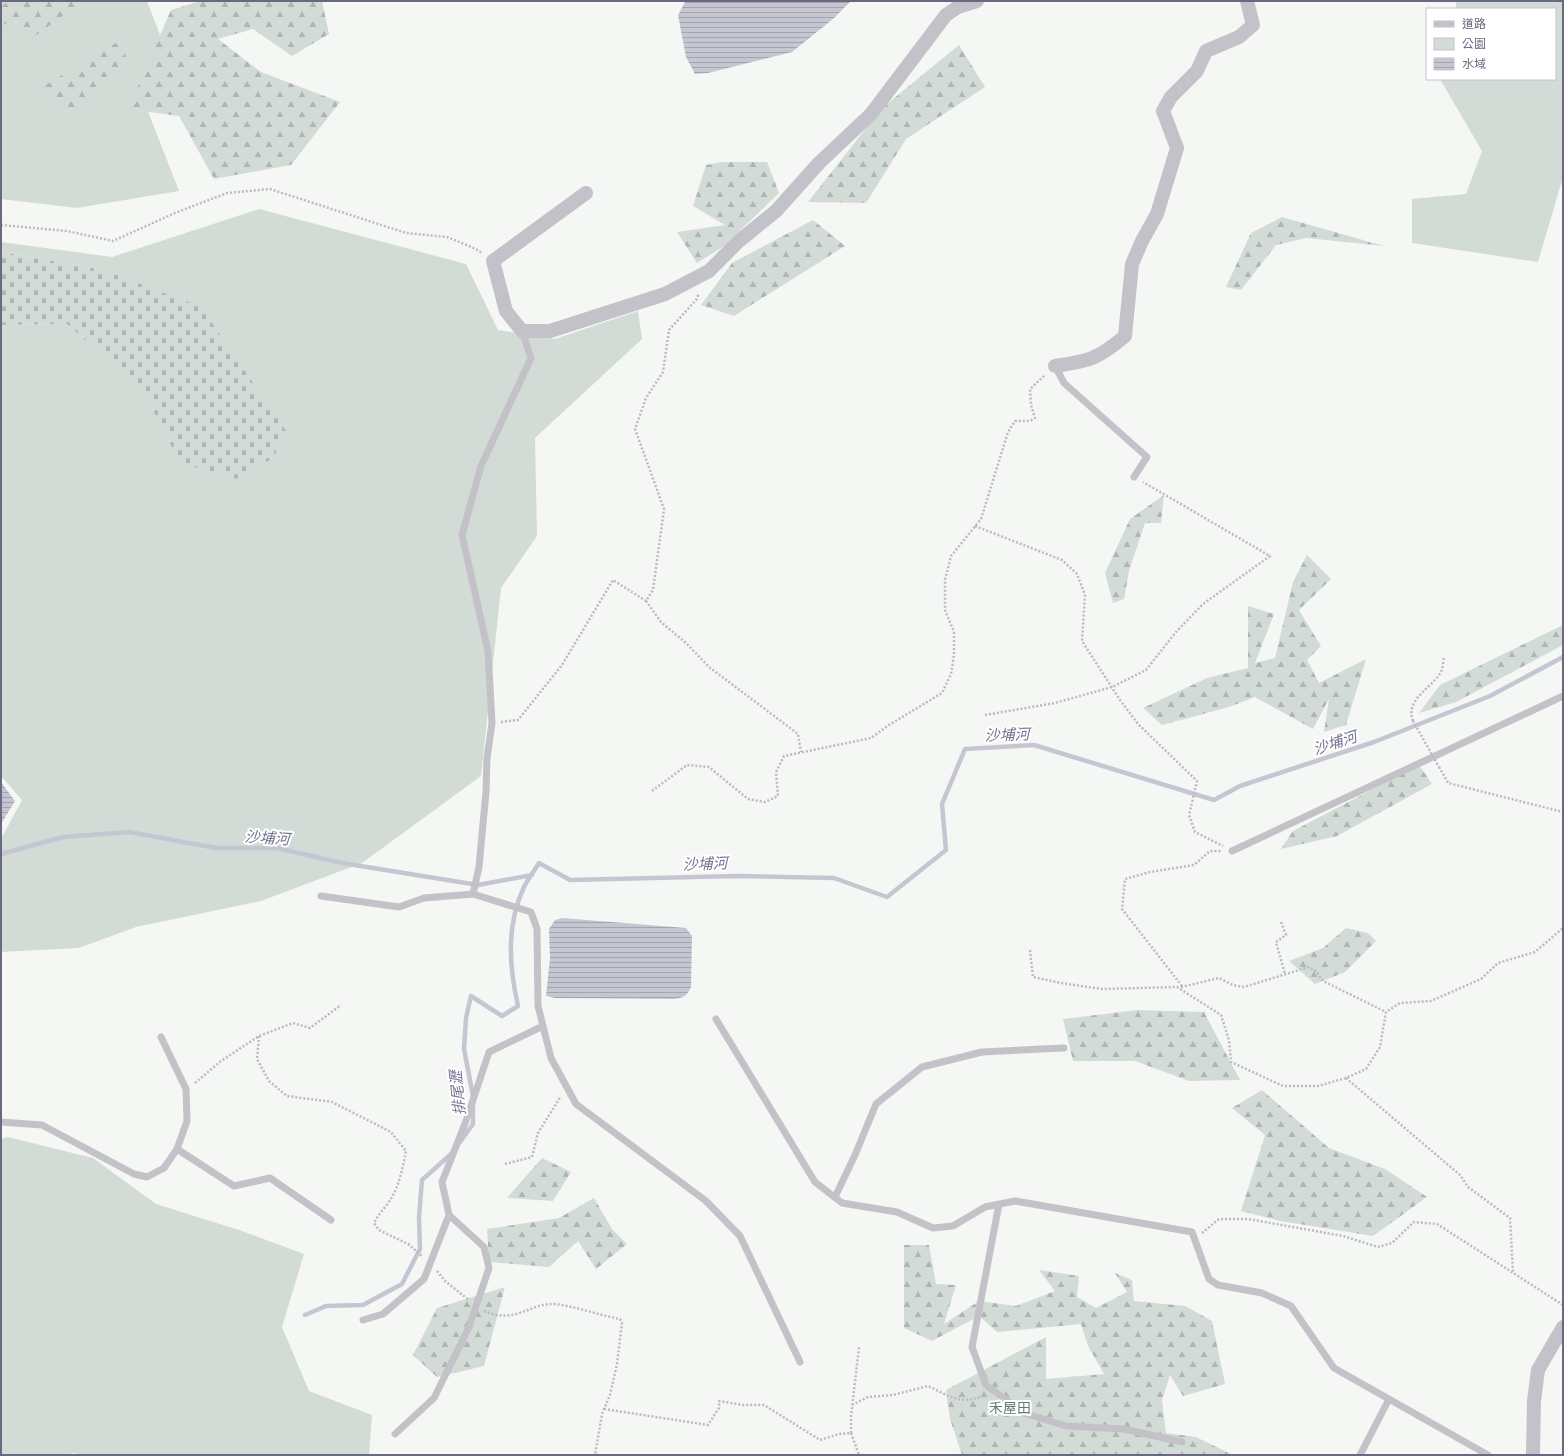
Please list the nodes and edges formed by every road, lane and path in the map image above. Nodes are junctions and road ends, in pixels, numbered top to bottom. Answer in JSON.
{"nodes":[{"id":1,"x":977,"y":1,"type":"edge"},
{"id":2,"x":1247,"y":1,"type":"edge"},
{"id":3,"x":586,"y":193,"type":"dead end"},
{"id":4,"x":1,"y":225,"type":"edge"},
{"id":5,"x":493,"y":262,"type":"junction"},
{"id":6,"x":699,"y":292,"type":"dead end"},
{"id":7,"x":522,"y":331,"type":"junction"},
{"id":8,"x":1055,"y":366,"type":"junction"},
{"id":9,"x":1134,"y":477,"type":"joint"},
{"id":10,"x":975,"y":526,"type":"junction"},
{"id":11,"x":646,"y":601,"type":"junction"},
{"id":12,"x":1444,"y":657,"type":"dead end"},
{"id":13,"x":1112,"y":687,"type":"junction"},
{"id":14,"x":1563,"y":696,"type":"edge"},
{"id":15,"x":985,"y":715,"type":"dead end"},
{"id":16,"x":492,"y":723,"type":"junction"},
{"id":17,"x":801,"y":752,"type":"junction"},
{"id":18,"x":652,"y":790,"type":"dead end"},
{"id":19,"x":1563,"y":812,"type":"edge"},
{"id":20,"x":1232,"y":851,"type":"junction"},
{"id":21,"x":473,"y":894,"type":"junction"},
{"id":22,"x":321,"y":896,"type":"dead end"},
{"id":23,"x":1281,"y":922,"type":"dead end"},
{"id":24,"x":1563,"y":928,"type":"edge"},
{"id":25,"x":1030,"y":950,"type":"dead end"},
{"id":26,"x":1285,"y":974,"type":"junction"},
{"id":27,"x":1182,"y":986,"type":"junction"},
{"id":28,"x":1177,"y":987,"type":"junction"},
{"id":29,"x":341,"y":1006,"type":"dead end"},
{"id":30,"x":1386,"y":1012,"type":"junction"},
{"id":31,"x":716,"y":1019,"type":"dead end"},
{"id":32,"x":543,"y":1026,"type":"junction"},
{"id":33,"x":259,"y":1036,"type":"junction"},
{"id":34,"x":161,"y":1037,"type":"dead end"},
{"id":35,"x":1064,"y":1048,"type":"dead end"},
{"id":36,"x":1346,"y":1078,"type":"junction"},
{"id":37,"x":566,"y":1087,"type":"junction"},
{"id":38,"x":186,"y":1089,"type":"junction"},
{"id":39,"x":1,"y":1122,"type":"edge"},
{"id":40,"x":177,"y":1149,"type":"junction"},
{"id":41,"x":505,"y":1164,"type":"dead end"},
{"id":42,"x":835,"y":1197,"type":"junction"},
{"id":43,"x":999,"y":1204,"type":"junction"},
{"id":44,"x":449,"y":1214,"type":"junction"},
{"id":45,"x":331,"y":1220,"type":"dead end"},
{"id":46,"x":1195,"y":1239,"type":"junction"},
{"id":47,"x":429,"y":1262,"type":"junction"},
{"id":48,"x":1513,"y":1273,"type":"junction"},
{"id":49,"x":476,"y":1305,"type":"junction"},
{"id":50,"x":1563,"y":1305,"type":"edge"},
{"id":51,"x":363,"y":1320,"type":"dead end"},
{"id":52,"x":1563,"y":1327,"type":"edge"},
{"id":53,"x":859,"y":1347,"type":"dead end"},
{"id":54,"x":800,"y":1362,"type":"dead end"},
{"id":55,"x":994,"y":1391,"type":"junction"},
{"id":56,"x":1389,"y":1399,"type":"junction"},
{"id":57,"x":852,"y":1405,"type":"junction"},
{"id":58,"x":604,"y":1409,"type":"junction"},
{"id":59,"x":851,"y":1433,"type":"junction"},
{"id":60,"x":395,"y":1434,"type":"dead end"},
{"id":61,"x":1182,"y":1442,"type":"dead end"},
{"id":62,"x":595,"y":1455,"type":"edge"},
{"id":63,"x":859,"y":1455,"type":"edge"},
{"id":64,"x":1360,"y":1455,"type":"edge"},
{"id":65,"x":1488,"y":1455,"type":"edge"},
{"id":66,"x":1533,"y":1455,"type":"edge"}],
"edges":[{"from":1,"to":7,"type":"street"},
{"from":2,"to":8,"type":"street"},
{"from":3,"to":5,"type":"street"},
{"from":4,"to":5,"type":"path"},
{"from":5,"to":7,"type":"street"},
{"from":6,"to":11,"type":"path"},
{"from":7,"to":16,"type":"lane"},
{"from":8,"to":9,"type":"lane"},
{"from":8,"to":10,"type":"path"},
{"from":9,"to":13,"type":"path"},
{"from":10,"to":13,"type":"path"},
{"from":10,"to":17,"type":"path"},
{"from":11,"to":16,"type":"path"},
{"from":11,"to":17,"type":"path"},
{"from":12,"to":19,"type":"path","bridge":true},
{"from":13,"to":15,"type":"path"},
{"from":13,"to":20,"type":"path"},
{"from":14,"to":20,"type":"lane"},
{"from":16,"to":21,"type":"lane"},
{"from":17,"to":18,"type":"path"},
{"from":20,"to":27,"type":"path"},
{"from":21,"to":22,"type":"lane"},
{"from":21,"to":32,"type":"lane"},
{"from":23,"to":26,"type":"path"},
{"from":24,"to":30,"type":"path"},
{"from":25,"to":28,"type":"path"},
{"from":26,"to":27,"type":"path"},
{"from":26,"to":30,"type":"path"},
{"from":27,"to":28,"type":"path"},
{"from":28,"to":36,"type":"path"},
{"from":29,"to":33,"type":"path"},
{"from":30,"to":36,"type":"path"},
{"from":31,"to":42,"type":"lane"},
{"from":32,"to":37,"type":"lane"},
{"from":32,"to":44,"type":"lane"},
{"from":33,"to":38,"type":"path"},
{"from":33,"to":47,"type":"path"},
{"from":34,"to":38,"type":"lane"},
{"from":35,"to":42,"type":"lane"},
{"from":36,"to":48,"type":"path"},
{"from":37,"to":41,"type":"path"},
{"from":37,"to":54,"type":"lane"},
{"from":38,"to":40,"type":"lane"},
{"from":39,"to":40,"type":"lane"},
{"from":40,"to":45,"type":"lane"},
{"from":42,"to":43,"type":"lane"},
{"from":43,"to":46,"type":"lane"},
{"from":43,"to":55,"type":"lane"},
{"from":44,"to":47,"type":"lane"},
{"from":44,"to":49,"type":"lane"},
{"from":46,"to":48,"type":"path"},
{"from":46,"to":56,"type":"lane"},
{"from":47,"to":49,"type":"path"},
{"from":47,"to":51,"type":"lane"},
{"from":48,"to":50,"type":"path"},
{"from":49,"to":58,"type":"path"},
{"from":49,"to":60,"type":"lane"},
{"from":52,"to":66,"type":"street"},
{"from":53,"to":57,"type":"path"},
{"from":55,"to":57,"type":"path"},
{"from":55,"to":61,"type":"lane"},
{"from":56,"to":64,"type":"lane"},
{"from":56,"to":65,"type":"lane"},
{"from":57,"to":59,"type":"path"},
{"from":58,"to":59,"type":"path"},
{"from":58,"to":62,"type":"path"},
{"from":59,"to":63,"type":"path"}]}
